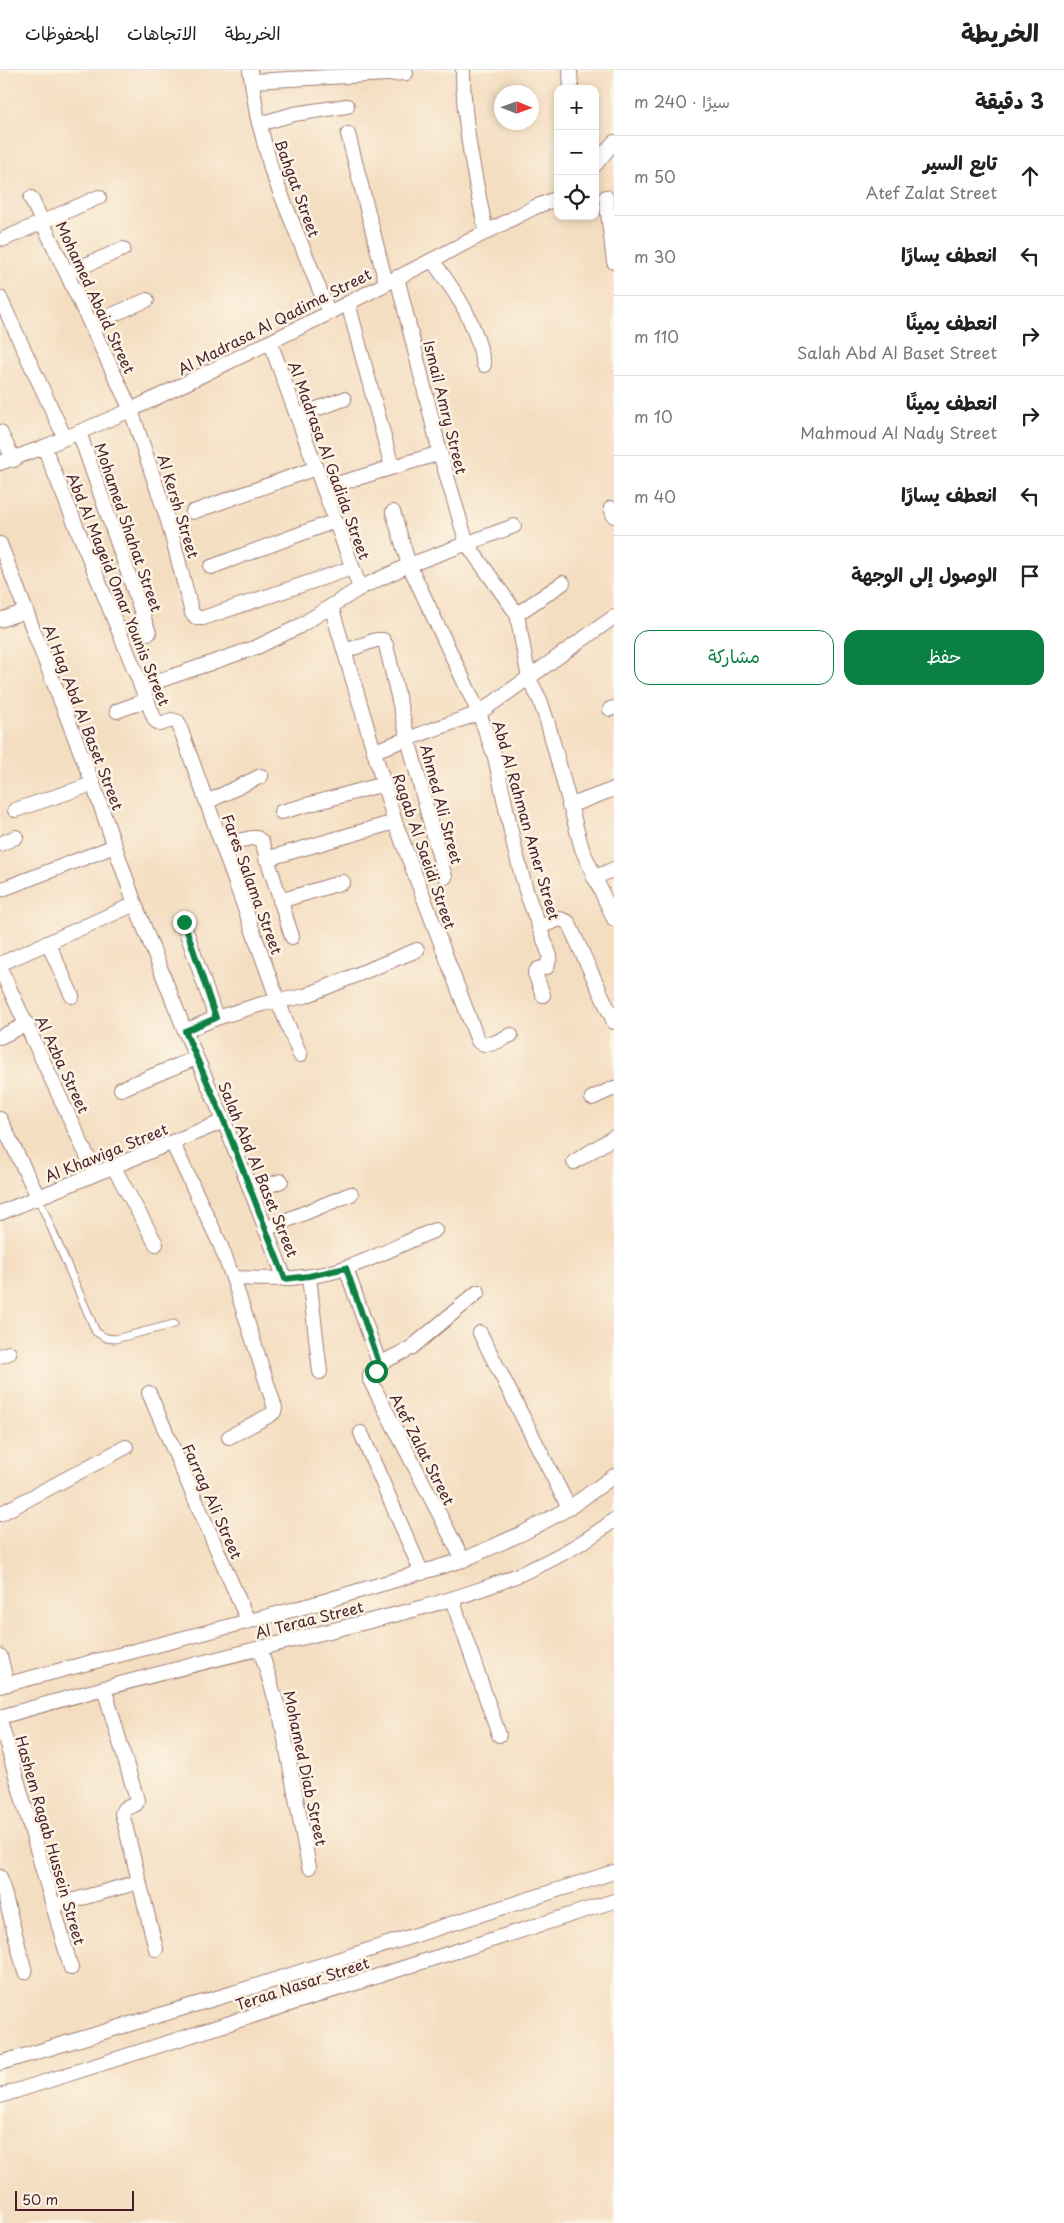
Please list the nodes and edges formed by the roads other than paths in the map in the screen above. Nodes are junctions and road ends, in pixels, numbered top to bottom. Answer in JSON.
{"nodes":[{"id":1,"x":463,"y":70,"type":"edge"},
{"id":2,"x":570,"y":70,"type":"edge"},
{"id":3,"x":406,"y":73,"type":"dead end"},
{"id":4,"x":251,"y":75,"type":"edge"},
{"id":5,"x":571,"y":85,"type":"edge"},
{"id":6,"x":347,"y":106,"type":"dead end"},
{"id":7,"x":259,"y":124,"type":"junction"},
{"id":8,"x":348,"y":134,"type":"dead end"},
{"id":9,"x":614,"y":142,"type":"edge"},
{"id":10,"x":599,"y":160,"type":"edge"},
{"id":11,"x":605,"y":197,"type":"edge"},
{"id":12,"x":31,"y":198,"type":"dead end"},
{"id":13,"x":99,"y":198,"type":"dead end"},
{"id":14,"x":554,"y":200,"type":"edge"},
{"id":15,"x":43,"y":222,"type":"junction"},
{"id":16,"x":486,"y":232,"type":"junction"},
{"id":17,"x":4,"y":239,"type":"dead end"},
{"id":18,"x":123,"y":249,"type":"dead end"},
{"id":19,"x":432,"y":260,"type":"junction"},
{"id":20,"x":614,"y":262,"type":"edge"},
{"id":21,"x":67,"y":273,"type":"junction"},
{"id":22,"x":392,"y":280,"type":"junction"},
{"id":23,"x":0,"y":298,"type":"edge"},
{"id":24,"x":147,"y":300,"type":"dead end"},
{"id":25,"x":348,"y":303,"type":"junction"},
{"id":26,"x":329,"y":313,"type":"junction"},
{"id":27,"x":91,"y":324,"type":"junction"},
{"id":28,"x":270,"y":342,"type":"junction"},
{"id":29,"x":484,"y":365,"type":"dead end"},
{"id":30,"x":344,"y":399,"type":"dead end"},
{"id":31,"x":131,"y":410,"type":"junction"},
{"id":32,"x":297,"y":416,"type":"junction"},
{"id":33,"x":0,"y":432,"type":"edge"},
{"id":34,"x":79,"y":432,"type":"junction"},
{"id":35,"x":65,"y":438,"type":"junction"},
{"id":36,"x":44,"y":448,"type":"junction"},
{"id":37,"x":440,"y":453,"type":"junction"},
{"id":38,"x":14,"y":460,"type":"junction"},
{"id":39,"x":0,"y":463,"type":"edge"},
{"id":40,"x":316,"y":468,"type":"junction"},
{"id":41,"x":392,"y":468,"type":"junction"},
{"id":42,"x":324,"y":488,"type":"junction"},
{"id":43,"x":192,"y":512,"type":"dead end"},
{"id":44,"x":392,"y":512,"type":"dead end"},
{"id":45,"x":335,"y":520,"type":"junction"},
{"id":46,"x":514,"y":526,"type":"dead end"},
{"id":47,"x":0,"y":544,"type":"edge"},
{"id":48,"x":467,"y":544,"type":"junction"},
{"id":49,"x":3,"y":565,"type":"edge"},
{"id":50,"x":409,"y":565,"type":"junction"},
{"id":51,"x":211,"y":567,"type":"dead end"},
{"id":52,"x":352,"y":568,"type":"junction"},
{"id":53,"x":563,"y":583,"type":"dead end"},
{"id":54,"x":360,"y":588,"type":"junction"},
{"id":55,"x":331,"y":606,"type":"junction"},
{"id":56,"x":26,"y":611,"type":"junction"},
{"id":57,"x":517,"y":614,"type":"junction"},
{"id":58,"x":614,"y":617,"type":"edge"},
{"id":59,"x":0,"y":620,"type":"edge"},
{"id":60,"x":149,"y":633,"type":"dead end"},
{"id":61,"x":345,"y":650,"type":"junction"},
{"id":62,"x":529,"y":679,"type":"junction"},
{"id":63,"x":144,"y":694,"type":"junction"},
{"id":64,"x":117,"y":711,"type":"dead end"},
{"id":65,"x":480,"y":713,"type":"junction"},
{"id":66,"x":178,"y":722,"type":"joint"},
{"id":67,"x":408,"y":739,"type":"junction"},
{"id":68,"x":374,"y":751,"type":"junction"},
{"id":69,"x":261,"y":776,"type":"dead end"},
{"id":70,"x":93,"y":784,"type":"junction"},
{"id":71,"x":384,"y":784,"type":"junction"},
{"id":72,"x":614,"y":790,"type":"edge"},
{"id":73,"x":207,"y":802,"type":"junction"},
{"id":74,"x":569,"y":806,"type":"junction"},
{"id":75,"x":15,"y":810,"type":"dead end"},
{"id":76,"x":281,"y":812,"type":"dead end"},
{"id":77,"x":395,"y":822,"type":"junction"},
{"id":78,"x":16,"y":837,"type":"dead end"},
{"id":79,"x":0,"y":844,"type":"edge"},
{"id":80,"x":222,"y":844,"type":"junction"},
{"id":81,"x":115,"y":846,"type":"junction"},
{"id":82,"x":266,"y":859,"type":"junction"},
{"id":83,"x":614,"y":869,"type":"edge"},
{"id":84,"x":445,"y":877,"type":"dead end"},
{"id":85,"x":594,"y":878,"type":"junction"},
{"id":86,"x":343,"y":882,"type":"dead end"},
{"id":87,"x":0,"y":890,"type":"edge"},
{"id":88,"x":280,"y":901,"type":"junction"},
{"id":89,"x":134,"y":904,"type":"junction"},
{"id":90,"x":614,"y":919,"type":"edge"},
{"id":91,"x":184,"y":922,"type":"dead end"},
{"id":92,"x":539,"y":927,"type":"junction"},
{"id":93,"x":292,"y":937,"type":"dead end"},
{"id":94,"x":48,"y":943,"type":"junction"},
{"id":95,"x":417,"y":950,"type":"dead end"},
{"id":96,"x":0,"y":964,"type":"edge"},
{"id":97,"x":0,"y":968,"type":"edge"},
{"id":98,"x":543,"y":995,"type":"dead end"},
{"id":99,"x":72,"y":996,"type":"dead end"},
{"id":100,"x":278,"y":1001,"type":"junction"},
{"id":101,"x":216,"y":1018,"type":"junction"},
{"id":102,"x":614,"y":1022,"type":"edge"},
{"id":103,"x":26,"y":1024,"type":"junction"},
{"id":104,"x":185,"y":1031,"type":"junction"},
{"id":105,"x":511,"y":1034,"type":"dead end"},
{"id":106,"x":0,"y":1037,"type":"edge"},
{"id":107,"x":300,"y":1056,"type":"dead end"},
{"id":108,"x":196,"y":1058,"type":"junction"},
{"id":109,"x":614,"y":1088,"type":"edge"},
{"id":110,"x":121,"y":1089,"type":"dead end"},
{"id":111,"x":592,"y":1098,"type":"dead end"},
{"id":112,"x":0,"y":1119,"type":"edge"},
{"id":113,"x":224,"y":1121,"type":"junction"},
{"id":114,"x":614,"y":1137,"type":"edge"},
{"id":115,"x":172,"y":1142,"type":"junction"},
{"id":116,"x":574,"y":1162,"type":"dead end"},
{"id":117,"x":113,"y":1166,"type":"junction"},
{"id":118,"x":95,"y":1173,"type":"junction"},
{"id":119,"x":281,"y":1181,"type":"dead end"},
{"id":120,"x":251,"y":1192,"type":"junction"},
{"id":121,"x":351,"y":1194,"type":"dead end"},
{"id":122,"x":38,"y":1197,"type":"junction"},
{"id":123,"x":0,"y":1213,"type":"edge"},
{"id":124,"x":266,"y":1229,"type":"junction"},
{"id":125,"x":435,"y":1230,"type":"dead end"},
{"id":126,"x":156,"y":1244,"type":"dead end"},
{"id":127,"x":346,"y":1268,"type":"junction"},
{"id":128,"x":309,"y":1276,"type":"junction"},
{"id":129,"x":233,"y":1278,"type":"junction"},
{"id":130,"x":285,"y":1279,"type":"junction"},
{"id":131,"x":478,"y":1292,"type":"dead end"},
{"id":132,"x":174,"y":1324,"type":"dead end"},
{"id":133,"x":480,"y":1333,"type":"dead end"},
{"id":134,"x":379,"y":1364,"type":"junction"},
{"id":135,"x":320,"y":1372,"type":"dead end"},
{"id":136,"x":148,"y":1393,"type":"dead end"},
{"id":137,"x":361,"y":1434,"type":"dead end"},
{"id":138,"x":229,"y":1437,"type":"dead end"},
{"id":139,"x":126,"y":1447,"type":"dead end"},
{"id":140,"x":614,"y":1476,"type":"edge"},
{"id":141,"x":569,"y":1508,"type":"junction"},
{"id":142,"x":0,"y":1514,"type":"edge"},
{"id":143,"x":614,"y":1520,"type":"edge"},
{"id":144,"x":463,"y":1560,"type":"junction"},
{"id":145,"x":422,"y":1573,"type":"junction"},
{"id":146,"x":452,"y":1599,"type":"junction"},
{"id":147,"x":248,"y":1621,"type":"junction"},
{"id":148,"x":260,"y":1648,"type":"junction"},
{"id":149,"x":0,"y":1656,"type":"edge"},
{"id":150,"x":3,"y":1685,"type":"edge"},
{"id":151,"x":104,"y":1688,"type":"junction"},
{"id":152,"x":0,"y":1718,"type":"edge"},
{"id":153,"x":499,"y":1735,"type":"dead end"},
{"id":154,"x":309,"y":1867,"type":"dead end"},
{"id":155,"x":614,"y":1872,"type":"edge"},
{"id":156,"x":0,"y":1877,"type":"edge"},
{"id":157,"x":139,"y":1882,"type":"junction"},
{"id":158,"x":614,"y":1901,"type":"edge"},
{"id":159,"x":53,"y":1906,"type":"junction"},
{"id":160,"x":156,"y":1949,"type":"dead end"},
{"id":161,"x":71,"y":1968,"type":"dead end"},
{"id":162,"x":25,"y":1972,"type":"dead end"},
{"id":163,"x":0,"y":2063,"type":"edge"},
{"id":164,"x":0,"y":2096,"type":"edge"}],
"edges":[{"from":1,"to":16,"type":"street"},
{"from":2,"to":5,"type":"street"},
{"from":3,"to":4,"type":"street"},
{"from":4,"to":7,"type":"street","name":"Bahgat Street"},
{"from":6,"to":7,"type":"street"},
{"from":7,"to":26,"type":"street","name":"Bahgat Street"},
{"from":8,"to":22,"type":"street","name":"Ismail Amry Street"},
{"from":9,"to":10,"type":"street"},
{"from":11,"to":20,"type":"street"},
{"from":12,"to":15,"type":"street","name":"Mohamed Abaid Street"},
{"from":13,"to":15,"type":"street"},
{"from":14,"to":16,"type":"street","name":"Al Madrasa Al Qadima Street"},
{"from":15,"to":17,"type":"street"},
{"from":15,"to":21,"type":"street","name":"Mohamed Abaid Street"},
{"from":16,"to":19,"type":"street","name":"Al Madrasa Al Qadima Street"},
{"from":18,"to":21,"type":"street"},
{"from":19,"to":22,"type":"street","name":"Al Madrasa Al Qadima Street"},
{"from":19,"to":29,"type":"street"},
{"from":21,"to":27,"type":"street","name":"Mohamed Abaid Street"},
{"from":22,"to":25,"type":"street","name":"Al Madrasa Al Qadima Street"},
{"from":22,"to":37,"type":"street","name":"Ismail Amry Street"},
{"from":23,"to":35,"type":"street"},
{"from":24,"to":27,"type":"street"},
{"from":25,"to":26,"type":"street","name":"Al Madrasa Al Qadima Street"},
{"from":25,"to":41,"type":"street"},
{"from":26,"to":28,"type":"street","name":"Al Madrasa Al Qadima Street"},
{"from":27,"to":31,"type":"street","name":"Mohamed Abaid Street"},
{"from":28,"to":31,"type":"street","name":"Al Madrasa Al Qadima Street"},
{"from":28,"to":32,"type":"street","name":"Al Madrasa Al Gadida Street"},
{"from":30,"to":32,"type":"street"},
{"from":31,"to":34,"type":"street","name":"Al Madrasa Al Qadima Street"},
{"from":31,"to":52,"type":"street","name":"Al Kersh Street"},
{"from":32,"to":40,"type":"street","name":"Al Madrasa Al Gadida Street"},
{"from":33,"to":38,"type":"street"},
{"from":34,"to":35,"type":"street","name":"Al Madrasa Al Qadima Street"},
{"from":34,"to":60,"type":"street","name":"Mohamed Shahat Street"},
{"from":35,"to":36,"type":"street","name":"Al Madrasa Al Qadima Street"},
{"from":36,"to":38,"type":"street","name":"Al Madrasa Al Qadima Street"},
{"from":36,"to":63,"type":"street","name":"Abd Al Mageid Omar Younis Street"},
{"from":37,"to":41,"type":"street"},
{"from":37,"to":48,"type":"street","name":"Ismail Amry Street"},
{"from":38,"to":39,"type":"street","name":"Al Madrasa Al Qadima Street"},
{"from":40,"to":42,"type":"street","name":"Al Madrasa Al Gadida Street"},
{"from":40,"to":43,"type":"street"},
{"from":41,"to":42,"type":"street"},
{"from":42,"to":45,"type":"street","name":"Al Madrasa Al Gadida Street"},
{"from":44,"to":50,"type":"street","name":"Abd Al Rahman Amer Street"},
{"from":45,"to":51,"type":"street"},
{"from":45,"to":52,"type":"street","name":"Al Madrasa Al Gadida Street"},
{"from":46,"to":48,"type":"street"},
{"from":47,"to":49,"type":"street","name":"Al Hag Abd Al Baset Street"},
{"from":48,"to":50,"type":"street"},
{"from":48,"to":57,"type":"street"},
{"from":49,"to":56,"type":"street","name":"Al Hag Abd Al Baset Street"},
{"from":50,"to":54,"type":"street"},
{"from":50,"to":65,"type":"street","name":"Abd Al Rahman Amer Street"},
{"from":52,"to":54,"type":"street","name":"Al Madrasa Al Gadida Street"},
{"from":53,"to":57,"type":"street"},
{"from":54,"to":55,"type":"street"},
{"from":55,"to":61,"type":"street","name":"Ragab Al Saeidi Street"},
{"from":55,"to":63,"type":"street"},
{"from":56,"to":59,"type":"street"},
{"from":56,"to":70,"type":"street","name":"Al Hag Abd Al Baset Street"},
{"from":57,"to":62,"type":"street"},
{"from":58,"to":62,"type":"street"},
{"from":61,"to":67,"type":"street","name":"Ahmed Ali Street"},
{"from":61,"to":68,"type":"street","name":"Ragab Al Saeidi Street"},
{"from":62,"to":65,"type":"street"},
{"from":62,"to":74,"type":"street"},
{"from":63,"to":64,"type":"street"},
{"from":63,"to":66,"type":"street","name":"Abd Al Mageid Omar Younis Street"},
{"from":65,"to":67,"type":"street"},
{"from":65,"to":92,"type":"street","name":"Abd Al Rahman Amer Street"},
{"from":66,"to":73,"type":"street","name":"Fares Salama Street"},
{"from":67,"to":68,"type":"street"},
{"from":67,"to":84,"type":"street","name":"Ahmed Ali Street"},
{"from":68,"to":71,"type":"street","name":"Ragab Al Saeidi Street"},
{"from":69,"to":73,"type":"street"},
{"from":70,"to":75,"type":"street"},
{"from":70,"to":81,"type":"street","name":"Al Hag Abd Al Baset Street"},
{"from":71,"to":76,"type":"street"},
{"from":71,"to":77,"type":"street","name":"Ragab Al Saeidi Street"},
{"from":72,"to":74,"type":"street"},
{"from":73,"to":80,"type":"street","name":"Fares Salama Street"},
{"from":74,"to":85,"type":"street"},
{"from":77,"to":82,"type":"street"},
{"from":77,"to":105,"type":"street","name":"Ragab Al Saeidi Street"},
{"from":78,"to":79,"type":"street"},
{"from":80,"to":82,"type":"street"},
{"from":80,"to":100,"type":"street","name":"Fares Salama Street"},
{"from":81,"to":87,"type":"street"},
{"from":81,"to":89,"type":"street","name":"Al Hag Abd Al Baset Street"},
{"from":82,"to":88,"type":"street"},
{"from":83,"to":85,"type":"street"},
{"from":85,"to":90,"type":"street"},
{"from":86,"to":88,"type":"street"},
{"from":88,"to":93,"type":"street"},
{"from":89,"to":94,"type":"street"},
{"from":89,"to":104,"type":"street","name":"Salah Abd Al Baset Street"},
{"from":91,"to":101,"type":"street"},
{"from":92,"to":98,"type":"street","name":"Abd Al Rahman Amer Street"},
{"from":92,"to":102,"type":"street"},
{"from":94,"to":96,"type":"street"},
{"from":94,"to":99,"type":"street"},
{"from":95,"to":100,"type":"street"},
{"from":97,"to":103,"type":"street","name":"Al Azba Street"},
{"from":100,"to":101,"type":"street"},
{"from":100,"to":107,"type":"street","name":"Fares Salama Street"},
{"from":101,"to":104,"type":"street"},
{"from":103,"to":106,"type":"street"},
{"from":103,"to":118,"type":"street","name":"Al Azba Street"},
{"from":104,"to":108,"type":"street","name":"Salah Abd Al Baset Street"},
{"from":108,"to":110,"type":"street"},
{"from":108,"to":113,"type":"street","name":"Salah Abd Al Baset Street"},
{"from":109,"to":111,"type":"street"},
{"from":112,"to":122,"type":"street"},
{"from":113,"to":115,"type":"street","name":"Al Khawiga Street"},
{"from":113,"to":120,"type":"street","name":"Salah Abd Al Baset Street"},
{"from":114,"to":116,"type":"street"},
{"from":115,"to":117,"type":"street","name":"Al Khawiga Street"},
{"from":115,"to":129,"type":"street"},
{"from":117,"to":118,"type":"street","name":"Al Khawiga Street"},
{"from":117,"to":126,"type":"street"},
{"from":118,"to":122,"type":"street","name":"Al Khawiga Street"},
{"from":119,"to":120,"type":"street"},
{"from":120,"to":124,"type":"street","name":"Salah Abd Al Baset Street"},
{"from":121,"to":124,"type":"street"},
{"from":122,"to":123,"type":"street","name":"Al Khawiga Street"},
{"from":122,"to":132,"type":"lane"},
{"from":124,"to":130,"type":"street","name":"Salah Abd Al Baset Street"},
{"from":125,"to":127,"type":"street"},
{"from":127,"to":128,"type":"street"},
{"from":127,"to":134,"type":"street"},
{"from":128,"to":130,"type":"street"},
{"from":128,"to":135,"type":"street"},
{"from":129,"to":130,"type":"street"},
{"from":129,"to":138,"type":"street"},
{"from":131,"to":134,"type":"street"},
{"from":133,"to":141,"type":"street"},
{"from":134,"to":144,"type":"street","name":"Atef Zalat Street"},
{"from":136,"to":147,"type":"street","name":"Farrag Ali Street"},
{"from":137,"to":145,"type":"street"},
{"from":139,"to":142,"type":"street"},
{"from":140,"to":141,"type":"street","name":"Al Teraa Street"},
{"from":141,"to":144,"type":"street","name":"Al Teraa Street"},
{"from":143,"to":146,"type":"street","name":"Al Teraa Street"},
{"from":144,"to":145,"type":"street","name":"Al Teraa Street"},
{"from":145,"to":147,"type":"street","name":"Al Teraa Street"},
{"from":146,"to":148,"type":"street","name":"Al Teraa Street"},
{"from":146,"to":153,"type":"street"},
{"from":147,"to":150,"type":"street","name":"Al Teraa Street"},
{"from":148,"to":151,"type":"street","name":"Al Teraa Street"},
{"from":148,"to":154,"type":"street","name":"Mohamed Diab Street"},
{"from":149,"to":150,"type":"street","name":"Al Teraa Street"},
{"from":151,"to":152,"type":"street","name":"Al Teraa Street"},
{"from":151,"to":157,"type":"street"},
{"from":152,"to":159,"type":"street","name":"Hashem Ragab Hussein Street"},
{"from":155,"to":163,"type":"street","name":"Teraa Nasar Street"},
{"from":156,"to":162,"type":"street"},
{"from":157,"to":159,"type":"street"},
{"from":157,"to":160,"type":"street"},
{"from":158,"to":164,"type":"street","name":"Teraa Nasar Street"},
{"from":159,"to":161,"type":"street","name":"Hashem Ragab Hussein Street"}]}
